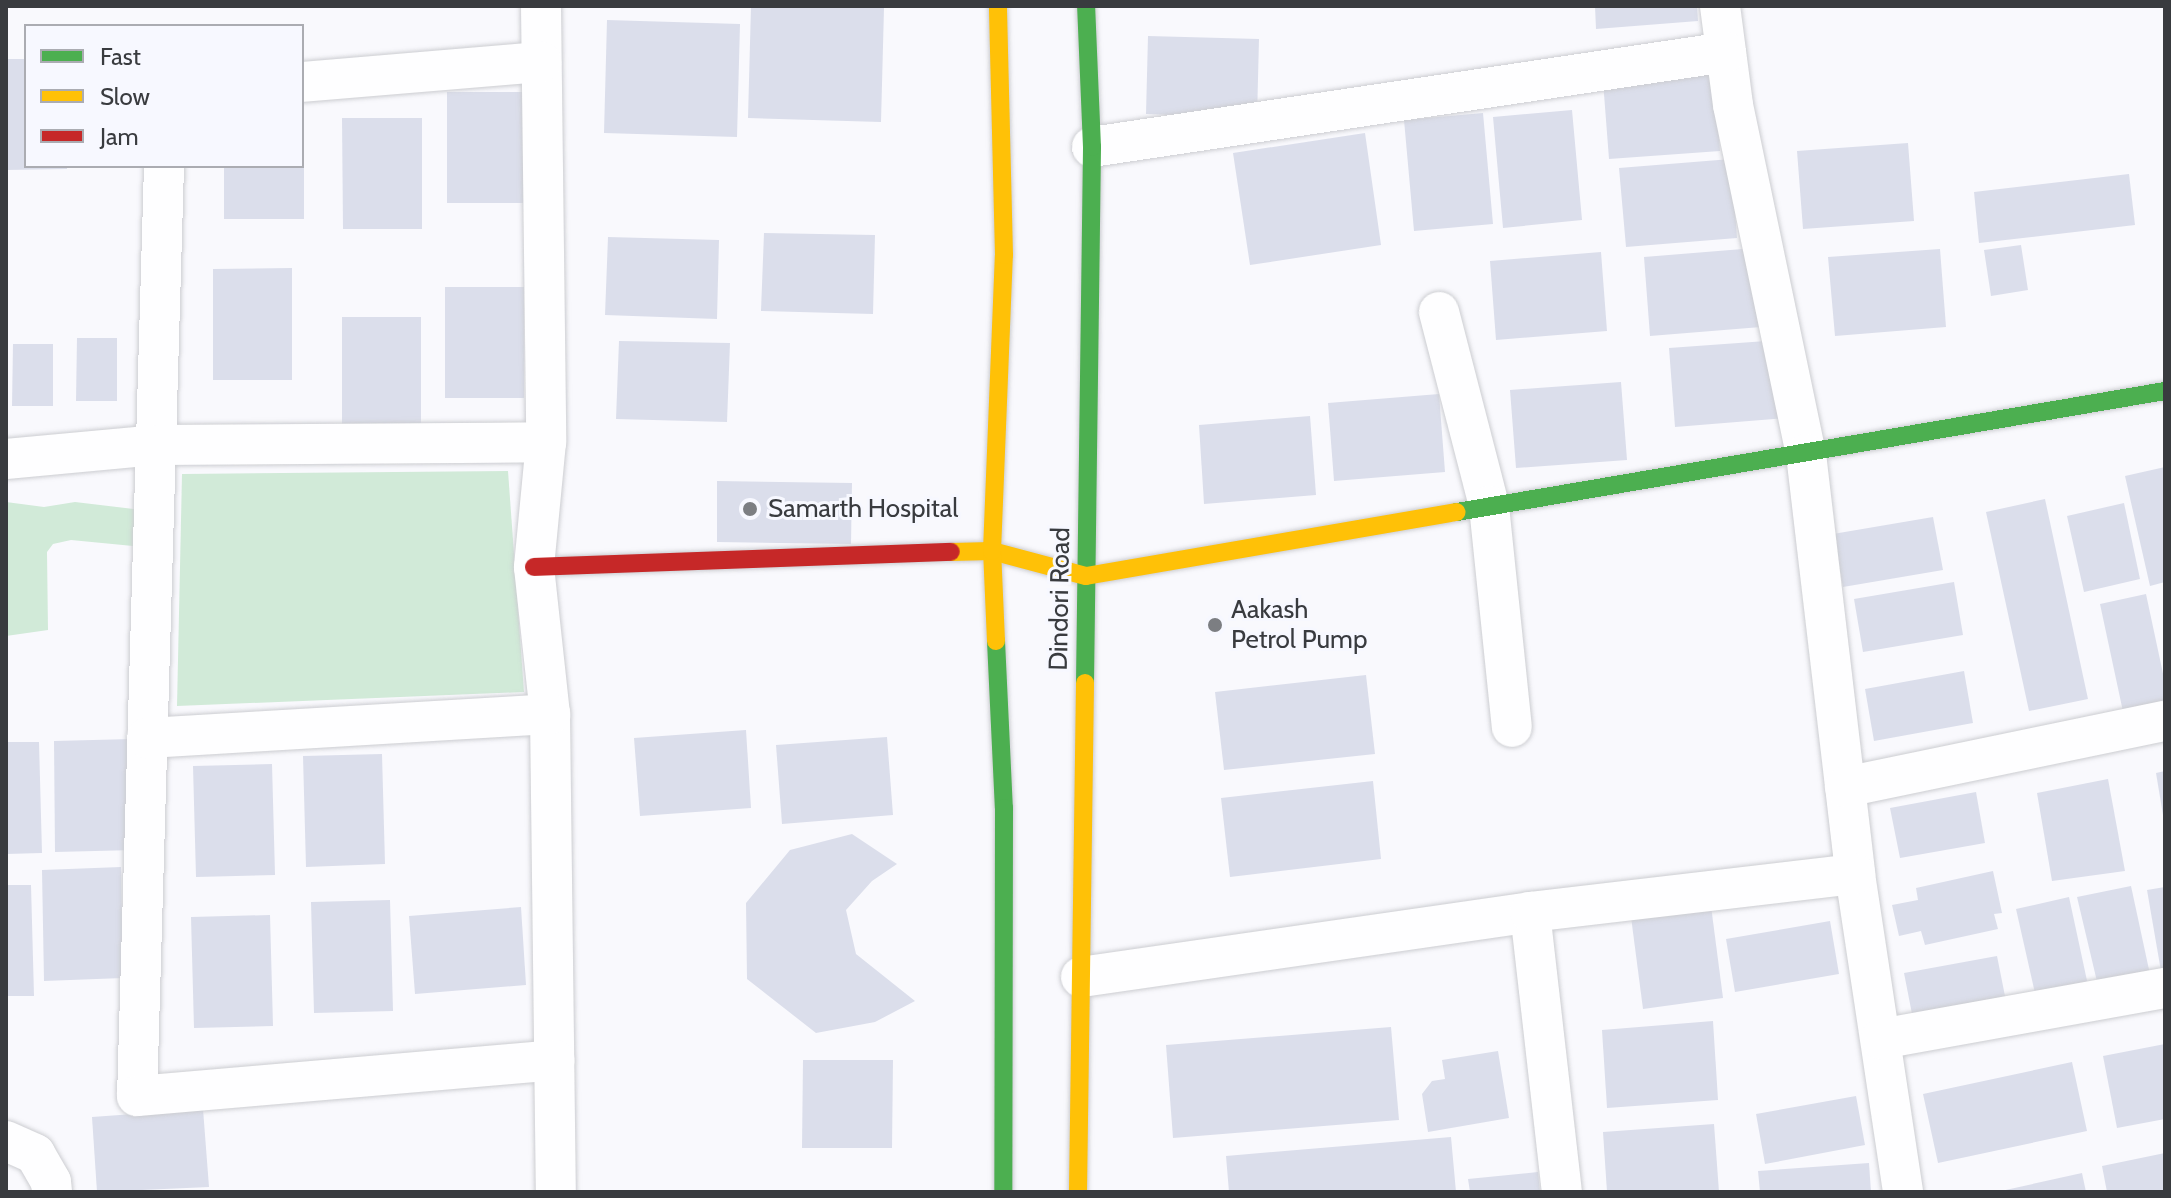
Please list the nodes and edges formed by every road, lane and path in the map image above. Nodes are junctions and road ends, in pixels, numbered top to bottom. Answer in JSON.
{"nodes":[{"id":1,"x":541,"y":6,"type":"edge"},
{"id":2,"x":998,"y":6,"type":"edge"},
{"id":3,"x":1086,"y":6,"type":"edge"},
{"id":4,"x":1720,"y":6,"type":"edge"},
{"id":5,"x":1726,"y":52,"type":"junction"},
{"id":6,"x":541,"y":62,"type":"junction"},
{"id":7,"x":304,"y":82,"type":"edge"},
{"id":8,"x":1092,"y":147,"type":"junction"},
{"id":9,"x":164,"y":168,"type":"edge"},
{"id":10,"x":1439,"y":312,"type":"dead end"},
{"id":11,"x":2165,"y":391,"type":"edge"},
{"id":12,"x":546,"y":442,"type":"junction"},
{"id":13,"x":158,"y":445,"type":"junction"},
{"id":14,"x":1806,"y":454,"type":"junction"},
{"id":15,"x":6,"y":459,"type":"edge"},
{"id":16,"x":1489,"y":506,"type":"junction"},
{"id":17,"x":992,"y":551,"type":"junction"},
{"id":18,"x":534,"y":567,"type":"junction"},
{"id":19,"x":1086,"y":576,"type":"junction"},
{"id":20,"x":550,"y":714,"type":"junction"},
{"id":21,"x":2165,"y":721,"type":"edge"},
{"id":22,"x":1512,"y":727,"type":"dead end"},
{"id":23,"x":147,"y":738,"type":"junction"},
{"id":24,"x":1845,"y":787,"type":"junction"},
{"id":25,"x":1855,"y":874,"type":"junction"},
{"id":26,"x":1530,"y":912,"type":"junction"},
{"id":27,"x":1081,"y":977,"type":"junction"},
{"id":28,"x":2165,"y":988,"type":"edge"},
{"id":29,"x":1881,"y":1039,"type":"junction"},
{"id":30,"x":554,"y":1060,"type":"junction"},
{"id":31,"x":6,"y":1141,"type":"edge"},
{"id":32,"x":52,"y":1192,"type":"edge"},
{"id":33,"x":556,"y":1192,"type":"edge"},
{"id":34,"x":1003,"y":1192,"type":"edge"},
{"id":35,"x":1078,"y":1192,"type":"edge"},
{"id":36,"x":1562,"y":1192,"type":"edge"},
{"id":37,"x":1903,"y":1192,"type":"edge"}],
"edges":[{"from":1,"to":6,"type":"street"},
{"from":2,"to":17,"type":"main road"},
{"from":3,"to":8,"type":"main road","name":"Dindori Road"},
{"from":4,"to":5,"type":"street"},
{"from":5,"to":8,"type":"street"},
{"from":5,"to":14,"type":"street"},
{"from":6,"to":7,"type":"street"},
{"from":6,"to":12,"type":"street"},
{"from":8,"to":19,"type":"main road","name":"Dindori Road"},
{"from":9,"to":13,"type":"street"},
{"from":10,"to":16,"type":"street"},
{"from":11,"to":14,"type":"main road"},
{"from":12,"to":13,"type":"street"},
{"from":12,"to":18,"type":"street"},
{"from":13,"to":15,"type":"street"},
{"from":13,"to":23,"type":"street"},
{"from":14,"to":16,"type":"main road"},
{"from":14,"to":24,"type":"street"},
{"from":16,"to":19,"type":"main road"},
{"from":16,"to":22,"type":"street"},
{"from":17,"to":18,"type":"main road"},
{"from":17,"to":19,"type":"main road"},
{"from":17,"to":34,"type":"main road"},
{"from":18,"to":20,"type":"street"},
{"from":19,"to":27,"type":"main road","name":"Dindori Road"},
{"from":20,"to":23,"type":"street"},
{"from":20,"to":30,"type":"street"},
{"from":21,"to":24,"type":"street"},
{"from":23,"to":30,"type":"street"},
{"from":24,"to":25,"type":"street"},
{"from":25,"to":26,"type":"street"},
{"from":25,"to":29,"type":"street"},
{"from":26,"to":27,"type":"street"},
{"from":26,"to":36,"type":"street"},
{"from":27,"to":35,"type":"main road","name":"Dindori Road"},
{"from":28,"to":29,"type":"street"},
{"from":29,"to":37,"type":"street"},
{"from":30,"to":33,"type":"street"},
{"from":31,"to":32,"type":"street"}]}
